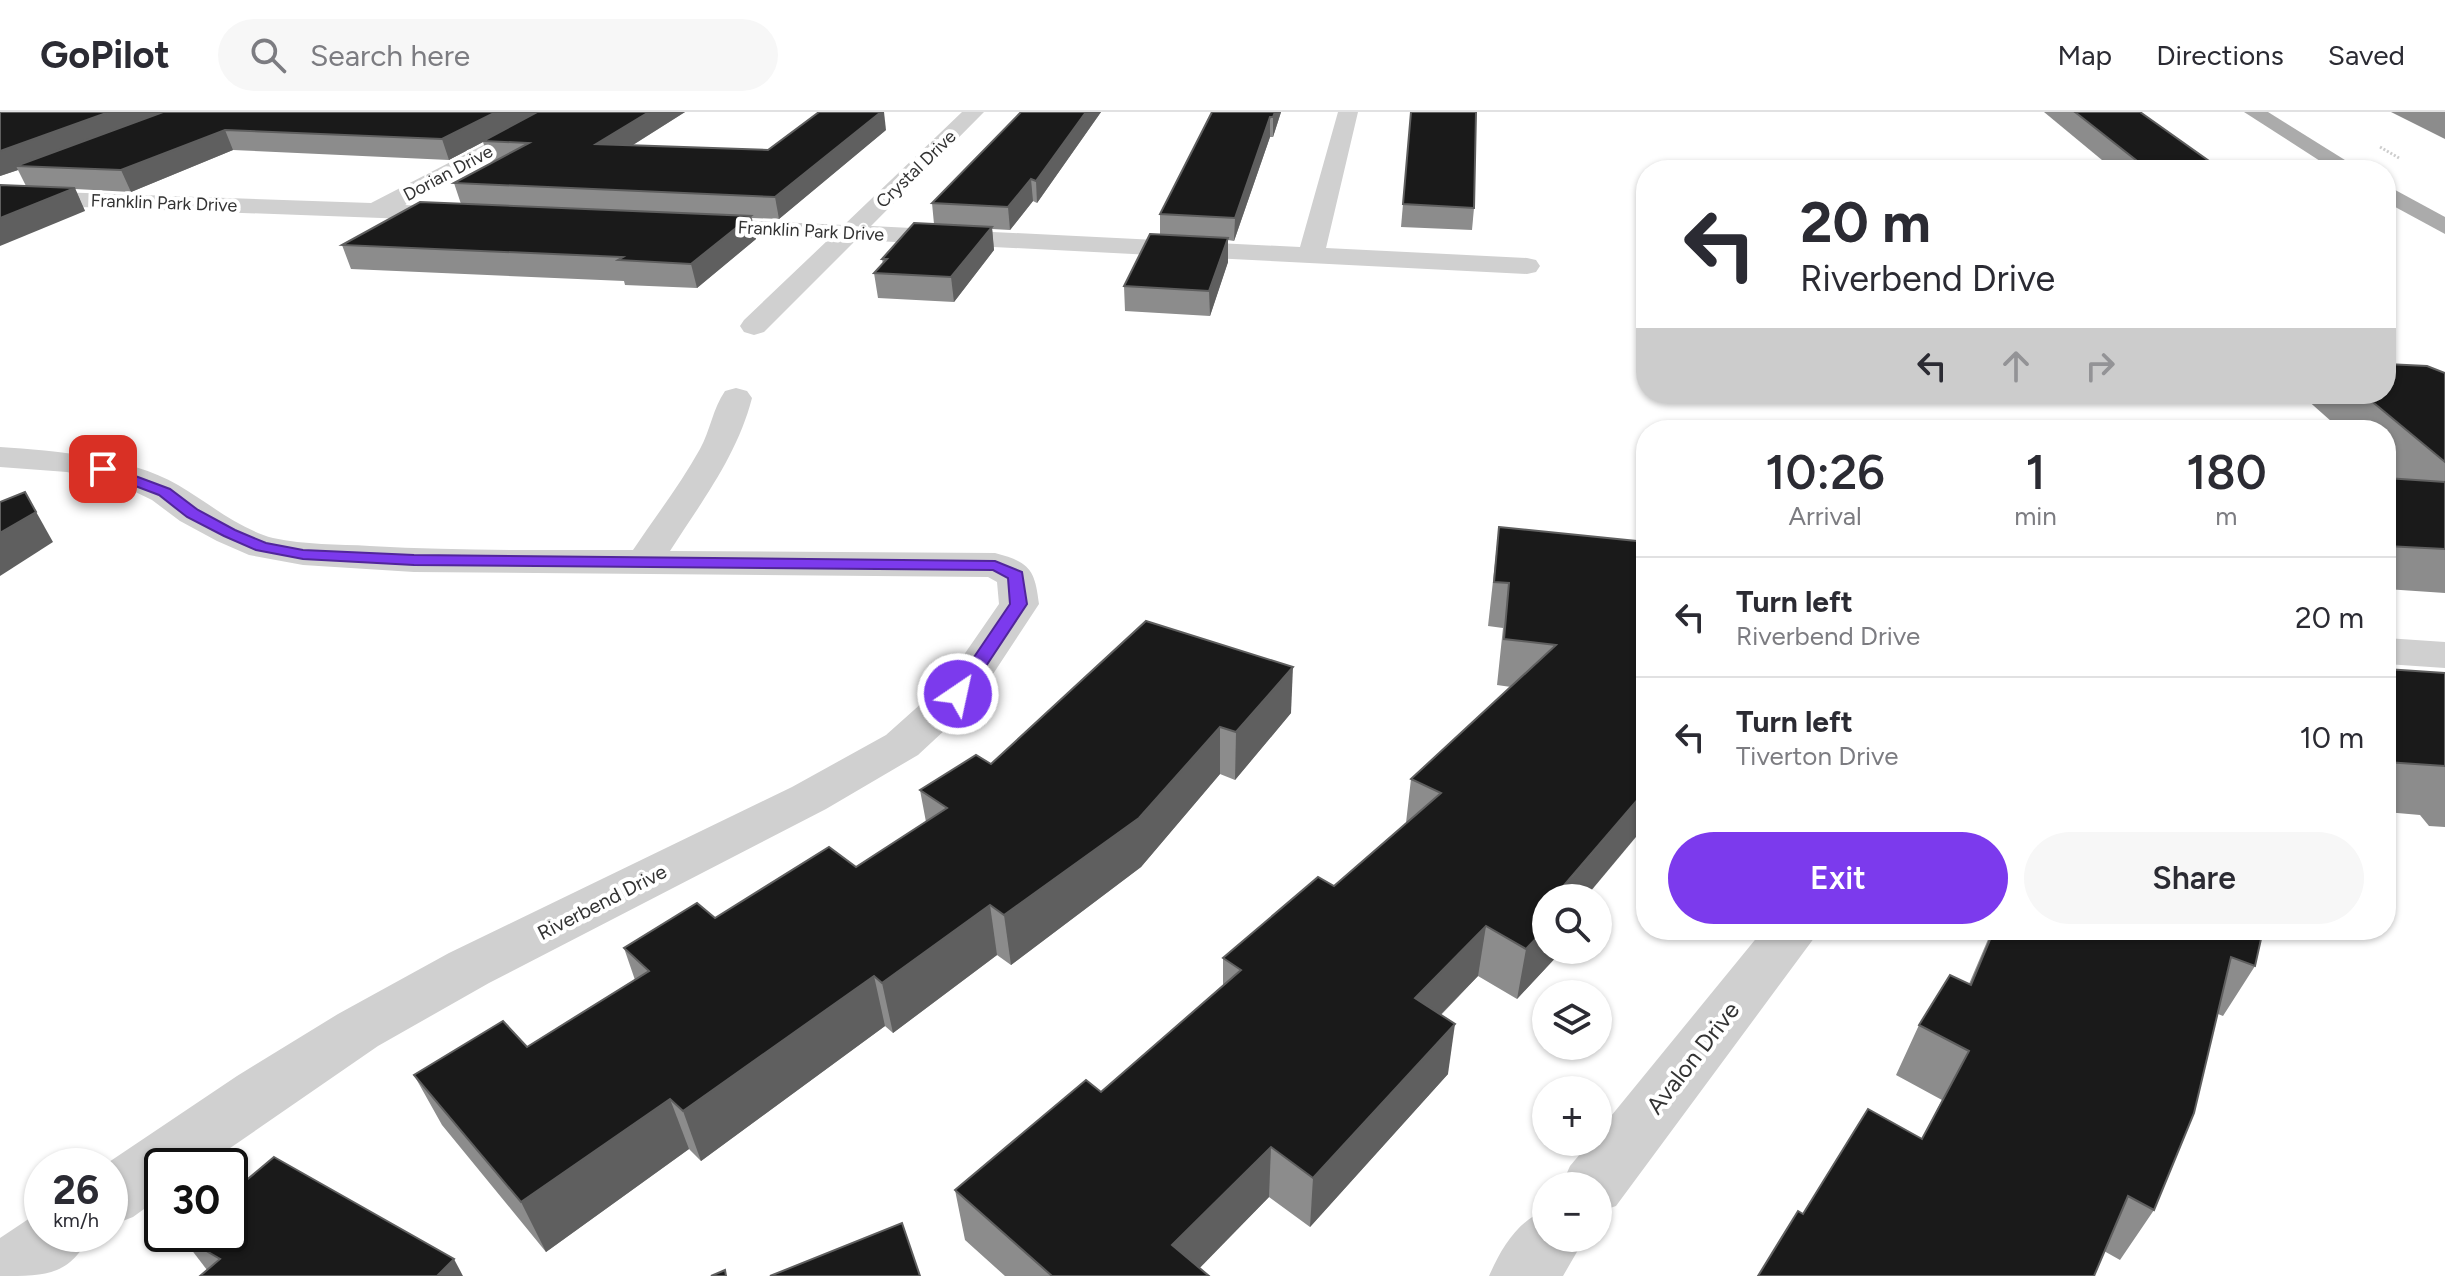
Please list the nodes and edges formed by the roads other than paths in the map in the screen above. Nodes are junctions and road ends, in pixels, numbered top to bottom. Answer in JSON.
{"nodes":[{"id":1,"x":562,"y":112,"type":"edge"},
{"id":2,"x":974,"y":112,"type":"edge"},
{"id":3,"x":1348,"y":112,"type":"edge"},
{"id":4,"x":2254,"y":112,"type":"edge"},
{"id":5,"x":2333,"y":160,"type":"edge"},
{"id":6,"x":24,"y":178,"type":"edge"},
{"id":7,"x":0,"y":187,"type":"edge"},
{"id":8,"x":0,"y":197,"type":"edge"},
{"id":9,"x":2396,"y":198,"type":"edge"},
{"id":10,"x":377,"y":211,"type":"junction"},
{"id":11,"x":489,"y":216,"type":"edge"},
{"id":12,"x":676,"y":224,"type":"edge"},
{"id":13,"x":2445,"y":227,"type":"edge"},
{"id":14,"x":850,"y":233,"type":"junction"},
{"id":15,"x":1311,"y":255,"type":"junction"},
{"id":16,"x":1527,"y":266,"type":"dead end"},
{"id":17,"x":754,"y":326,"type":"dead end"},
{"id":18,"x":736,"y":398,"type":"dead end"},
{"id":19,"x":0,"y":457,"type":"edge"},
{"id":20,"x":644,"y":562,"type":"junction"},
{"id":21,"x":2396,"y":652,"type":"edge"},
{"id":22,"x":2445,"y":655,"type":"edge"},
{"id":23,"x":1785,"y":940,"type":"edge"},
{"id":24,"x":1604,"y":1172,"type":"edge"},
{"id":25,"x":128,"y":1184,"type":"edge"},
{"id":26,"x":34,"y":1252,"type":"edge"},
{"id":27,"x":1541,"y":1252,"type":"edge"},
{"id":28,"x":3,"y":1276,"type":"edge"},
{"id":29,"x":1523,"y":1276,"type":"edge"}],
"edges":[{"from":1,"to":10,"type":"street","name":"Dorian Drive"},
{"from":2,"to":14,"type":"street","name":"Crystal Drive"},
{"from":3,"to":15,"type":"street"},
{"from":4,"to":5,"type":"main road"},
{"from":6,"to":7,"type":"street"},
{"from":8,"to":10,"type":"street","name":"Franklin Park Drive"},
{"from":9,"to":13,"type":"main road"},
{"from":10,"to":11,"type":"street","name":"Franklin Park Drive"},
{"from":12,"to":14,"type":"street","name":"Franklin Park Drive"},
{"from":14,"to":15,"type":"street","name":"Franklin Park Drive"},
{"from":14,"to":17,"type":"street","name":"Crystal Drive"},
{"from":15,"to":16,"type":"street","name":"Franklin Park Drive"},
{"from":18,"to":20,"type":"street"},
{"from":19,"to":20,"type":"street"},
{"from":20,"to":25,"type":"street","name":"Riverbend Drive"},
{"from":21,"to":22,"type":"street"},
{"from":23,"to":24,"type":"street","name":"Avalon Drive"},
{"from":26,"to":28,"type":"street"},
{"from":27,"to":29,"type":"street"}]}
